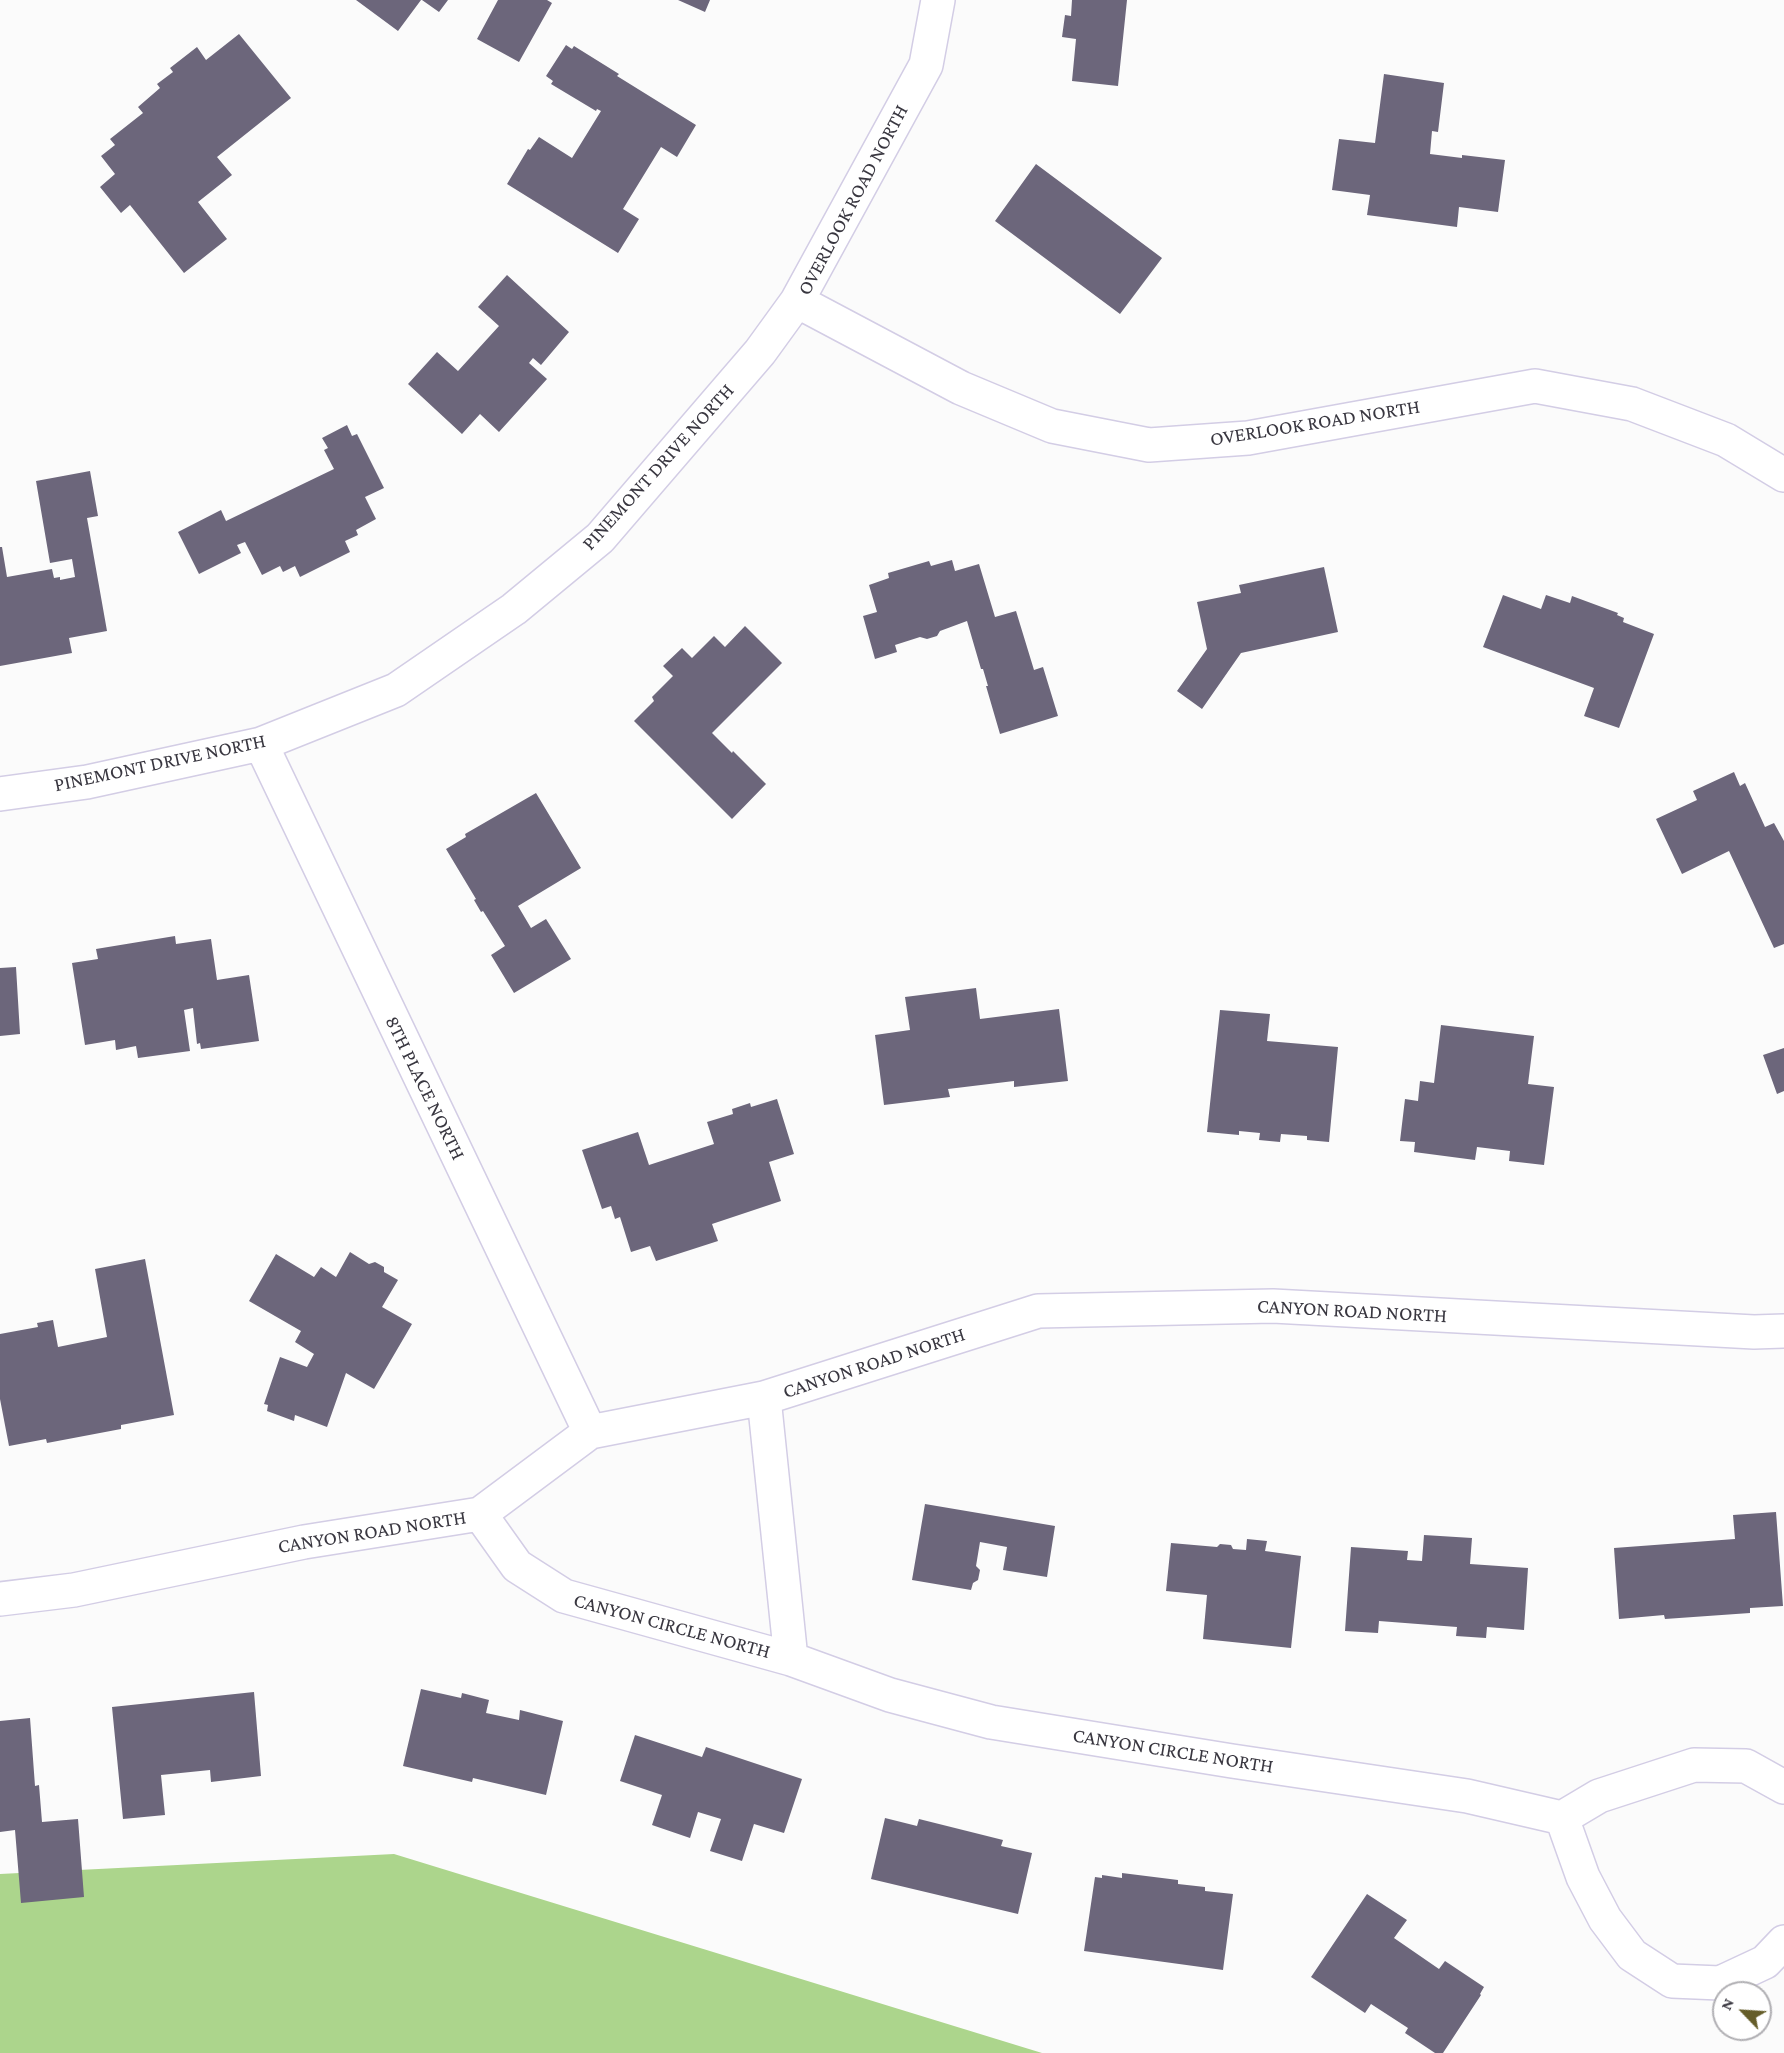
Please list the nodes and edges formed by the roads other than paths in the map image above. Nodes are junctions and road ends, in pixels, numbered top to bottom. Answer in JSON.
{"nodes":[{"id":1,"x":938,"y":0,"type":"edge"},
{"id":2,"x":797,"y":301,"type":"junction"},
{"id":3,"x":1784,"y":475,"type":"edge"},
{"id":4,"x":261,"y":744,"type":"junction"},
{"id":5,"x":0,"y":794,"type":"edge"},
{"id":6,"x":1784,"y":1331,"type":"edge"},
{"id":7,"x":764,"y":1398,"type":"junction"},
{"id":8,"x":590,"y":1432,"type":"junction"},
{"id":9,"x":480,"y":1514,"type":"junction"},
{"id":10,"x":0,"y":1599,"type":"edge"},
{"id":11,"x":790,"y":1659,"type":"junction"},
{"id":12,"x":1784,"y":1787,"type":"edge"},
{"id":13,"x":1562,"y":1818,"type":"junction"},
{"id":14,"x":1784,"y":1942,"type":"edge"}],
"edges":[{"from":1,"to":2,"type":"street","name":"OVERLOOK ROAD NORTH"},
{"from":2,"to":3,"type":"street","name":"OVERLOOK ROAD NORTH"},
{"from":2,"to":4,"type":"street","name":"PINEMONT DRIVE NORTH"},
{"from":4,"to":5,"type":"street","name":"PINEMONT DRIVE NORTH"},
{"from":4,"to":8,"type":"street","name":"8TH PLACE NORTH"},
{"from":6,"to":7,"type":"street","name":"CANYON ROAD NORTH"},
{"from":7,"to":8,"type":"street","name":"CANYON ROAD NORTH"},
{"from":7,"to":11,"type":"street","name":"CANYON CIRCLE NORTH"},
{"from":8,"to":9,"type":"street","name":"CANYON ROAD NORTH"},
{"from":9,"to":10,"type":"street","name":"CANYON ROAD NORTH"},
{"from":9,"to":11,"type":"street","name":"CANYON CIRCLE NORTH"},
{"from":11,"to":13,"type":"street","name":"CANYON CIRCLE NORTH"},
{"from":12,"to":13,"type":"street"},
{"from":13,"to":14,"type":"street"}]}
